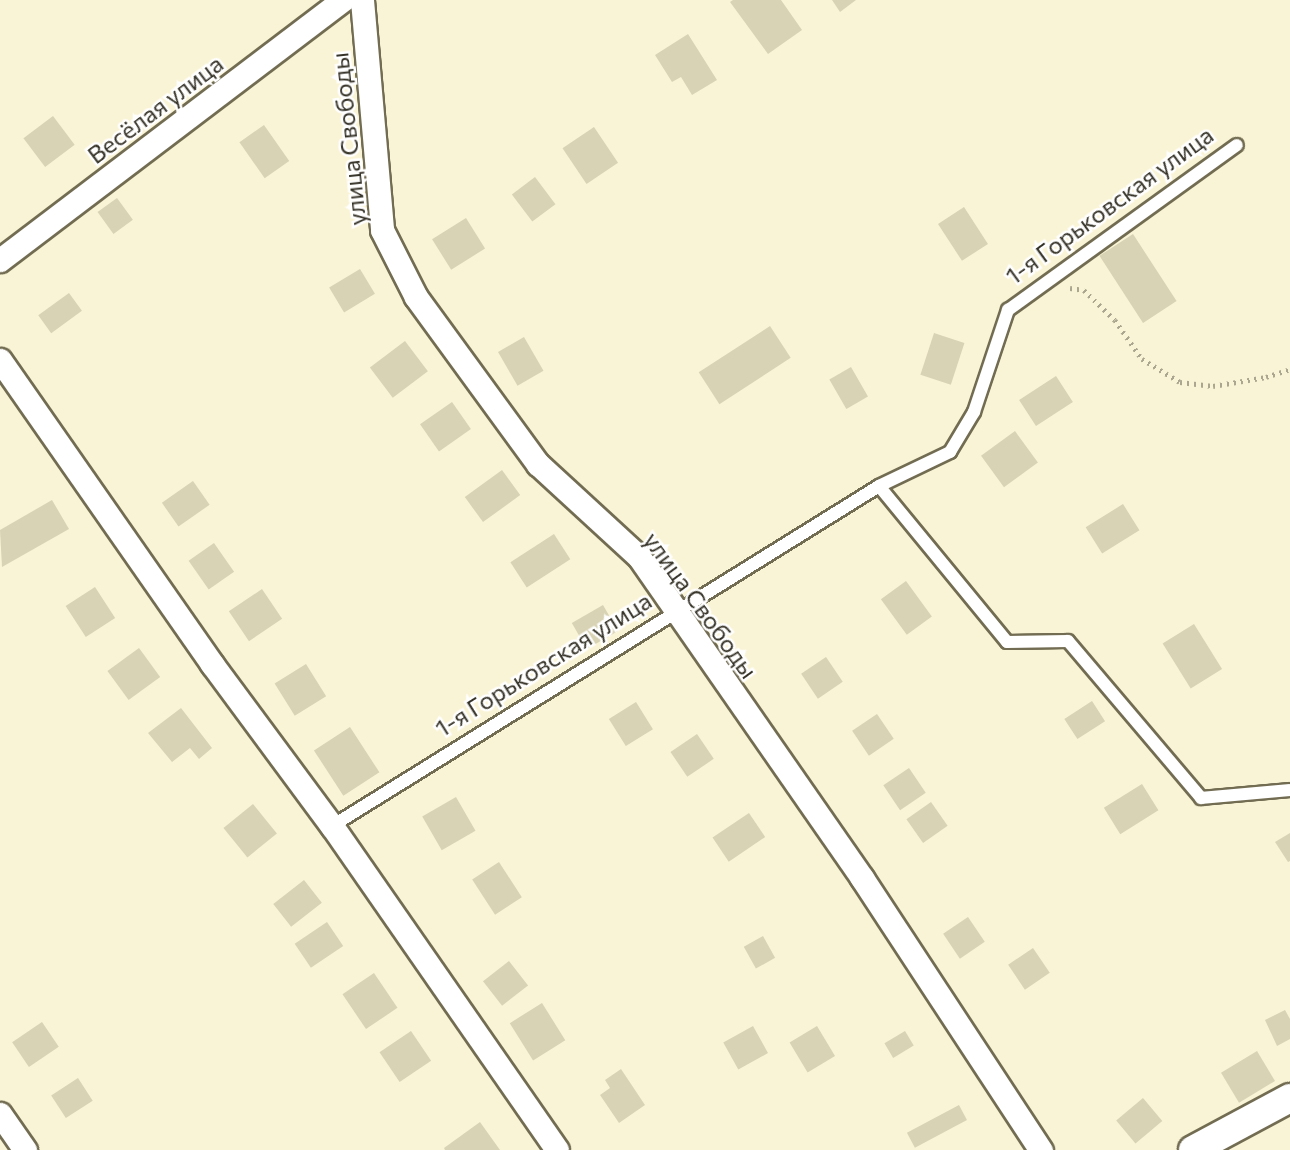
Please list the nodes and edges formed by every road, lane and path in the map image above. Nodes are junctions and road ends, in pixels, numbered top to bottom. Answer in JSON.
{"nodes":[{"id":1,"x":342,"y":0,"type":"edge"},
{"id":2,"x":362,"y":0,"type":"edge"},
{"id":3,"x":1237,"y":145,"type":"dead end"},
{"id":4,"x":0,"y":260,"type":"edge"},
{"id":5,"x":1027,"y":297,"type":"junction"},
{"id":6,"x":0,"y":360,"type":"edge"},
{"id":7,"x":1290,"y":369,"type":"edge"},
{"id":8,"x":879,"y":486,"type":"junction"},
{"id":9,"x":677,"y":611,"type":"junction"},
{"id":10,"x":1290,"y":790,"type":"edge"},
{"id":11,"x":332,"y":826,"type":"junction"},
{"id":12,"x":1290,"y":1098,"type":"edge"},
{"id":13,"x":0,"y":1114,"type":"edge"},
{"id":14,"x":24,"y":1150,"type":"edge"},
{"id":15,"x":557,"y":1150,"type":"edge"},
{"id":16,"x":1041,"y":1150,"type":"edge"},
{"id":17,"x":1193,"y":1150,"type":"edge"}],
"edges":[{"from":1,"to":4,"type":"street","name":"Весёлая улица"},
{"from":2,"to":9,"type":"street","name":"улица Свободы"},
{"from":3,"to":5,"type":"lane","name":"1-я Горьковская улица"},
{"from":5,"to":7,"type":"path"},
{"from":5,"to":8,"type":"lane","name":"1-я Горьковская улица"},
{"from":6,"to":11,"type":"street"},
{"from":8,"to":9,"type":"lane","name":"1-я Горьковская улица"},
{"from":8,"to":10,"type":"lane"},
{"from":9,"to":11,"type":"lane","name":"1-я Горьковская улица"},
{"from":9,"to":16,"type":"street","name":"улица Свободы"},
{"from":11,"to":15,"type":"street"},
{"from":12,"to":17,"type":"street"},
{"from":13,"to":14,"type":"street"}]}
